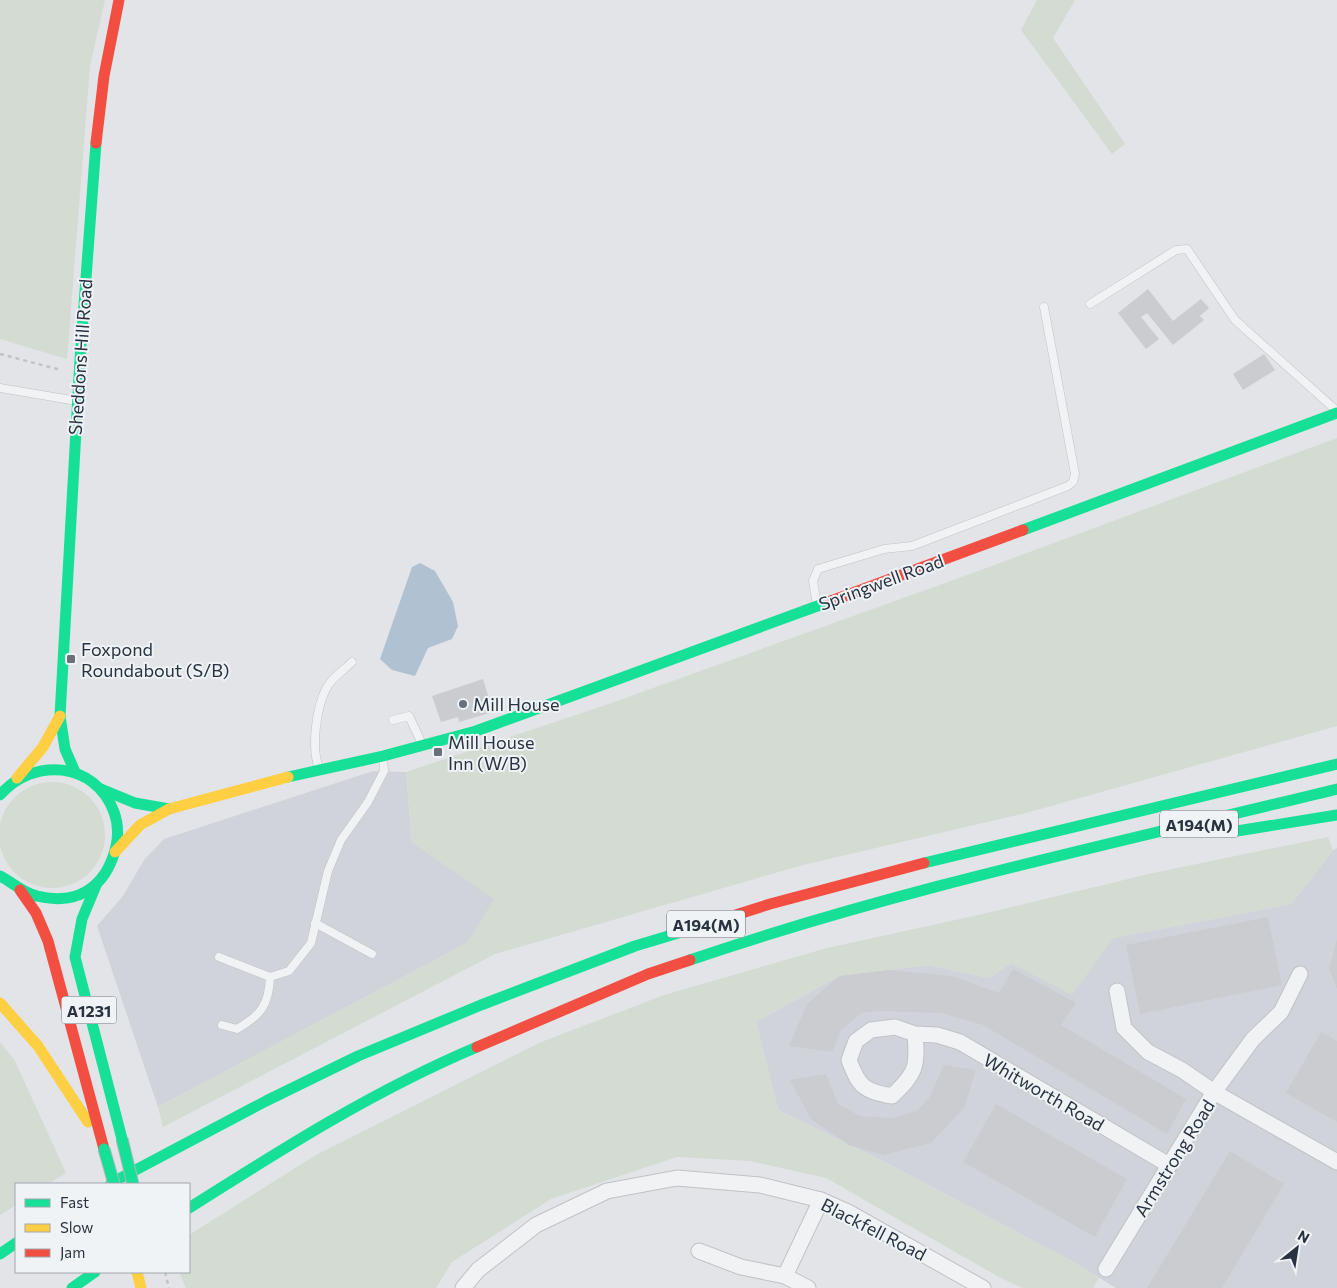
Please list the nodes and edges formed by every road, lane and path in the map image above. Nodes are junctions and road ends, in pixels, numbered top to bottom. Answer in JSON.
{"nodes":[{"id":1,"x":119,"y":0,"type":"edge"},
{"id":2,"x":1090,"y":304,"type":"dead end"},
{"id":3,"x":1044,"y":307,"type":"dead end"},
{"id":4,"x":0,"y":354,"type":"edge"},
{"id":5,"x":78,"y":375,"type":"junction"},
{"id":6,"x":0,"y":388,"type":"edge"},
{"id":7,"x":77,"y":402,"type":"junction"},
{"id":8,"x":1337,"y":412,"type":"edge"},
{"id":9,"x":817,"y":605,"type":"junction"},
{"id":10,"x":352,"y":662,"type":"dead end"},
{"id":11,"x":60,"y":716,"type":"junction"},
{"id":12,"x":393,"y":720,"type":"dead end"},
{"id":13,"x":423,"y":746,"type":"junction"},
{"id":14,"x":383,"y":756,"type":"junction"},
{"id":15,"x":1337,"y":764,"type":"edge"},
{"id":16,"x":320,"y":770,"type":"junction"},
{"id":17,"x":75,"y":772,"type":"junction"},
{"id":18,"x":17,"y":778,"type":"junction"},
{"id":19,"x":101,"y":789,"type":"junction"},
{"id":20,"x":1337,"y":789,"type":"edge"},
{"id":21,"x":0,"y":795,"type":"edge"},
{"id":22,"x":169,"y":809,"type":"junction"},
{"id":23,"x":1337,"y":815,"type":"edge"},
{"id":24,"x":1229,"y":832,"type":"dead end"},
{"id":25,"x":1170,"y":841,"type":"dead end"},
{"id":26,"x":115,"y":852,"type":"junction"},
{"id":27,"x":1062,"y":858,"type":"junction"},
{"id":28,"x":2,"y":875,"type":"edge"},
{"id":29,"x":97,"y":883,"type":"junction"},
{"id":30,"x":20,"y":890,"type":"junction"},
{"id":31,"x":315,"y":923,"type":"junction"},
{"id":32,"x":372,"y":954,"type":"dead end"},
{"id":33,"x":219,"y":957,"type":"dead end"},
{"id":34,"x":1300,"y":974,"type":"dead end"},
{"id":35,"x":270,"y":977,"type":"junction"},
{"id":36,"x":1117,"y":992,"type":"dead end"},
{"id":37,"x":0,"y":1003,"type":"edge"},
{"id":38,"x":222,"y":1025,"type":"dead end"},
{"id":39,"x":914,"y":1034,"type":"junction"},
{"id":40,"x":1214,"y":1092,"type":"junction"},
{"id":41,"x":104,"y":1149,"type":"junction"},
{"id":42,"x":1337,"y":1162,"type":"edge"},
{"id":43,"x":1169,"y":1165,"type":"junction"},
{"id":44,"x":112,"y":1183,"type":"edge"},
{"id":45,"x":114,"y":1183,"type":"edge"},
{"id":46,"x":133,"y":1183,"type":"edge"},
{"id":47,"x":821,"y":1200,"type":"junction"},
{"id":48,"x":190,"y":1207,"type":"edge"},
{"id":49,"x":15,"y":1244,"type":"edge"},
{"id":50,"x":699,"y":1251,"type":"dead end"},
{"id":51,"x":0,"y":1254,"type":"edge"},
{"id":52,"x":1106,"y":1268,"type":"dead end"},
{"id":53,"x":94,"y":1273,"type":"edge"},
{"id":54,"x":137,"y":1273,"type":"edge"},
{"id":55,"x":165,"y":1273,"type":"edge"},
{"id":56,"x":785,"y":1276,"type":"junction"},
{"id":57,"x":72,"y":1288,"type":"edge"},
{"id":58,"x":141,"y":1288,"type":"edge"},
{"id":59,"x":170,"y":1288,"type":"edge"},
{"id":60,"x":463,"y":1288,"type":"edge"},
{"id":61,"x":808,"y":1288,"type":"edge"},
{"id":62,"x":983,"y":1288,"type":"edge"}],
"edges":[{"from":1,"to":5,"type":"main road","name":"Sheddons Hill Road"},
{"from":2,"to":8,"type":"lane"},
{"from":3,"to":9,"type":"lane"},
{"from":4,"to":5,"type":"path"},
{"from":5,"to":7,"type":"main road","name":"Sheddons Hill Road"},
{"from":6,"to":7,"type":"lane"},
{"from":7,"to":11,"type":"main road","name":"Sheddons Hill Road"},
{"from":8,"to":9,"type":"main road","name":"Springwell Road"},
{"from":9,"to":13,"type":"main road","name":"Springwell Road"},
{"from":10,"to":16,"type":"lane"},
{"from":11,"to":17,"type":"main road"},
{"from":11,"to":18,"type":"main road"},
{"from":12,"to":13,"type":"lane"},
{"from":13,"to":14,"type":"main road","name":"Springwell Road"},
{"from":14,"to":16,"type":"main road","name":"Springwell Road"},
{"from":14,"to":31,"type":"lane"},
{"from":15,"to":44,"type":"main road","number":"A194(M)"},
{"from":16,"to":22,"type":"main road","name":"Springwell Road"},
{"from":17,"to":18,"type":"main road"},
{"from":17,"to":19,"type":"main road"},
{"from":18,"to":21,"type":"main road"},
{"from":19,"to":22,"type":"main road"},
{"from":19,"to":26,"type":"main road"},
{"from":20,"to":27,"type":"main road","number":"A194(M)"},
{"from":22,"to":26,"type":"main road"},
{"from":23,"to":24,"type":"main road","number":"A194(M)"},
{"from":25,"to":27,"type":"main road","number":"A194(M)"},
{"from":26,"to":29,"type":"main road"},
{"from":27,"to":48,"type":"main road","number":"A194(M)"},
{"from":28,"to":30,"type":"main road"},
{"from":29,"to":30,"type":"main road"},
{"from":29,"to":46,"type":"main road","number":"A1231","bridge":true},
{"from":30,"to":41,"type":"main road","number":"A1231"},
{"from":31,"to":32,"type":"lane"},
{"from":31,"to":35,"type":"lane"},
{"from":33,"to":35,"type":"lane"},
{"from":34,"to":40,"type":"street"},
{"from":35,"to":38,"type":"lane"},
{"from":36,"to":40,"type":"street"},
{"from":37,"to":41,"type":"main road","number":"A1231"},
{"from":39,"to":39,"type":"street","name":"Whitworth Road"},
{"from":39,"to":43,"type":"street","name":"Whitworth Road"},
{"from":40,"to":42,"type":"street","name":"Armstrong Road"},
{"from":40,"to":43,"type":"street","name":"Armstrong Road"},
{"from":41,"to":45,"type":"main road","number":"A1231","bridge":true},
{"from":43,"to":52,"type":"street","name":"Armstrong Road"},
{"from":47,"to":56,"type":"street"},
{"from":47,"to":60,"type":"street","name":"Blackfell Road"},
{"from":47,"to":62,"type":"street","name":"Blackfell Road"},
{"from":49,"to":51,"type":"main road"},
{"from":50,"to":56,"type":"street"},
{"from":53,"to":57,"type":"main road"},
{"from":54,"to":58,"type":"main road"},
{"from":55,"to":59,"type":"path"},
{"from":56,"to":61,"type":"street"}]}
